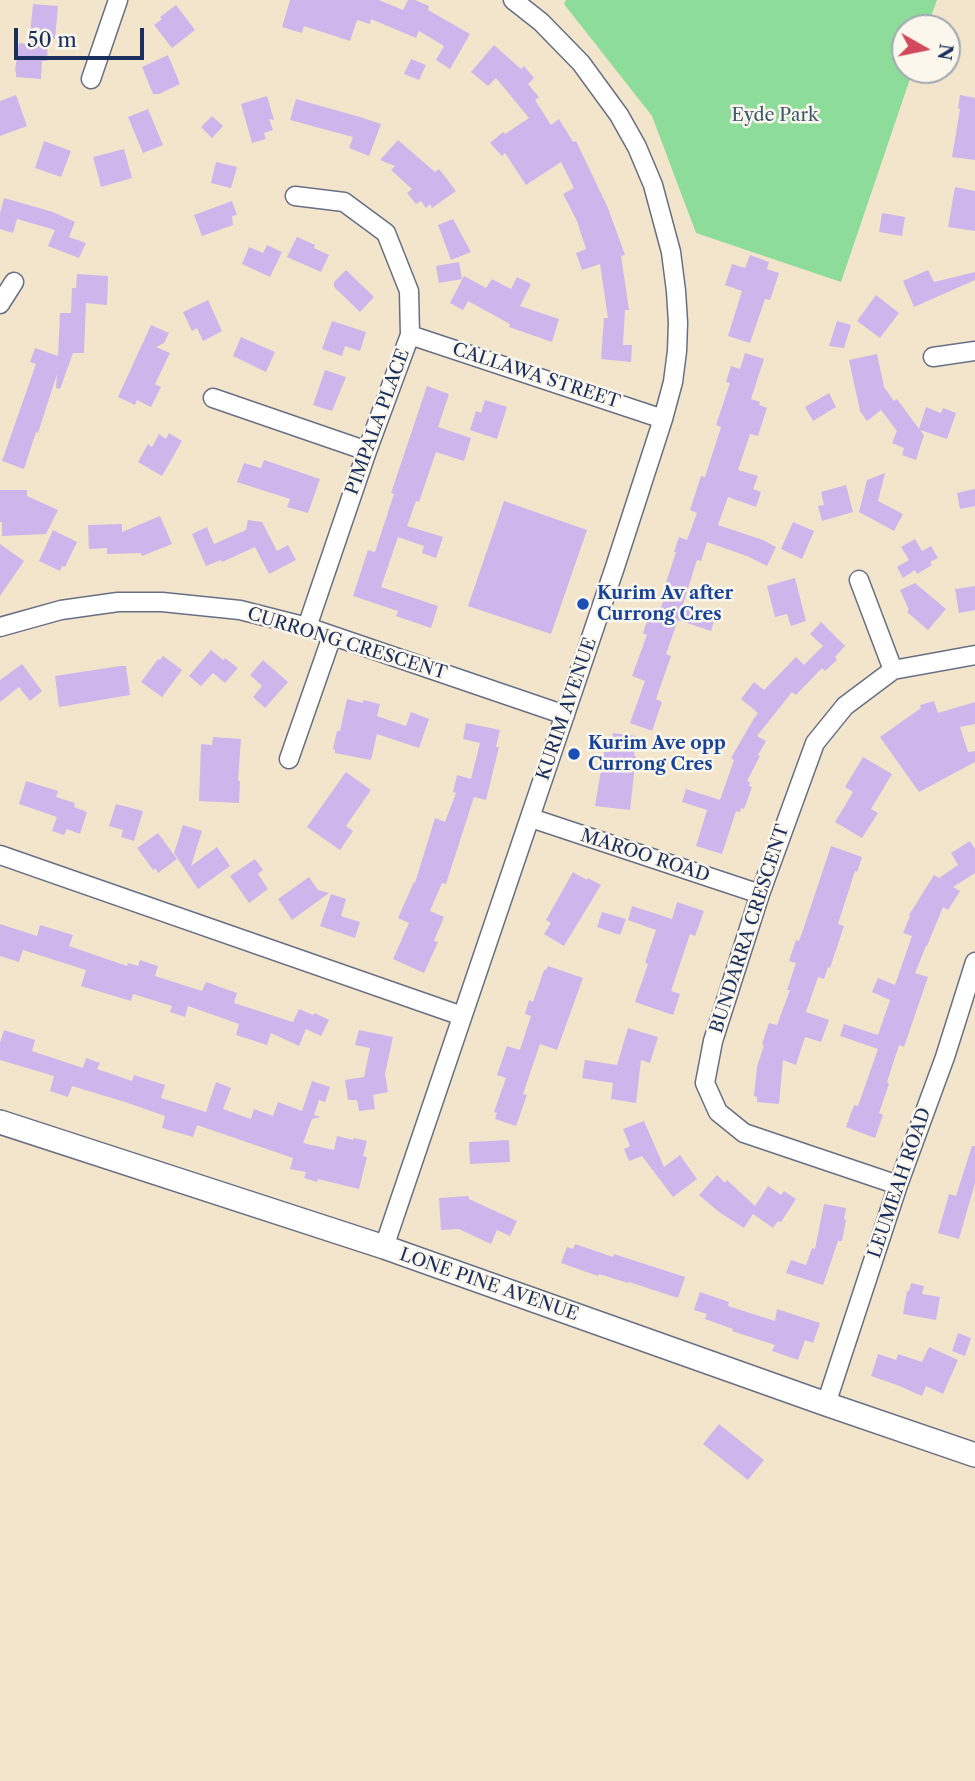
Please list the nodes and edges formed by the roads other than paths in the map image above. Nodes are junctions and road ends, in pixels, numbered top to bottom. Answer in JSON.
{"nodes":[{"id":1,"x":118,"y":0,"type":"edge"},
{"id":2,"x":513,"y":0,"type":"edge"},
{"id":3,"x":91,"y":79,"type":"dead end"},
{"id":4,"x":295,"y":196,"type":"dead end"},
{"id":5,"x":15,"y":282,"type":"dead end"},
{"id":6,"x":0,"y":304,"type":"edge"},
{"id":7,"x":410,"y":335,"type":"junction"},
{"id":8,"x":975,"y":351,"type":"edge"},
{"id":9,"x":933,"y":357,"type":"dead end"},
{"id":10,"x":213,"y":398,"type":"dead end"},
{"id":11,"x":663,"y":419,"type":"junction"},
{"id":12,"x":367,"y":451,"type":"junction"},
{"id":13,"x":859,"y":580,"type":"dead end"},
{"id":14,"x":0,"y":627,"type":"edge"},
{"id":15,"x":307,"y":627,"type":"junction"},
{"id":16,"x":332,"y":636,"type":"junction"},
{"id":17,"x":975,"y":655,"type":"edge"},
{"id":18,"x":893,"y":670,"type":"junction"},
{"id":19,"x":565,"y":715,"type":"junction"},
{"id":20,"x":289,"y":759,"type":"dead end"},
{"id":21,"x":531,"y":818,"type":"junction"},
{"id":22,"x":0,"y":855,"type":"edge"},
{"id":23,"x":760,"y":894,"type":"junction"},
{"id":24,"x":975,"y":962,"type":"edge"},
{"id":25,"x":462,"y":1016,"type":"junction"},
{"id":26,"x":0,"y":1122,"type":"edge"},
{"id":27,"x":898,"y":1185,"type":"junction"},
{"id":28,"x":384,"y":1247,"type":"junction"},
{"id":29,"x":826,"y":1404,"type":"junction"},
{"id":30,"x":975,"y":1455,"type":"edge"}],
"edges":[{"from":1,"to":3,"type":"street"},
{"from":2,"to":11,"type":"street","name":"KURIM AVENUE"},
{"from":4,"to":7,"type":"street","name":"PIMPALA PLACE"},
{"from":5,"to":6,"type":"street"},
{"from":7,"to":11,"type":"street","name":"CALLAWA STREET"},
{"from":7,"to":12,"type":"street","name":"PIMPALA PLACE"},
{"from":8,"to":9,"type":"street"},
{"from":10,"to":12,"type":"street"},
{"from":11,"to":19,"type":"street","name":"KURIM AVENUE"},
{"from":12,"to":15,"type":"street","name":"PIMPALA PLACE"},
{"from":13,"to":18,"type":"street"},
{"from":14,"to":15,"type":"street","name":"CURRONG CRESCENT"},
{"from":15,"to":16,"type":"street","name":"CURRONG CRESCENT"},
{"from":16,"to":19,"type":"street","name":"CURRONG CRESCENT"},
{"from":16,"to":20,"type":"street"},
{"from":17,"to":18,"type":"street","name":"BUNDARRA CRESCENT"},
{"from":18,"to":23,"type":"street","name":"BUNDARRA CRESCENT"},
{"from":19,"to":21,"type":"street","name":"KURIM AVENUE"},
{"from":21,"to":23,"type":"street","name":"MAROO ROAD"},
{"from":21,"to":25,"type":"street","name":"KURIM AVENUE"},
{"from":22,"to":25,"type":"street"},
{"from":23,"to":27,"type":"street","name":"BUNDARRA CRESCENT"},
{"from":24,"to":27,"type":"street","name":"LEUMEAH ROAD"},
{"from":25,"to":28,"type":"street","name":"KURIM AVENUE"},
{"from":26,"to":28,"type":"street","name":"LONE PINE AVENUE"},
{"from":27,"to":29,"type":"street","name":"LEUMEAH ROAD"},
{"from":28,"to":29,"type":"street","name":"LONE PINE AVENUE"},
{"from":29,"to":30,"type":"street","name":"LONE PINE AVENUE"}]}
